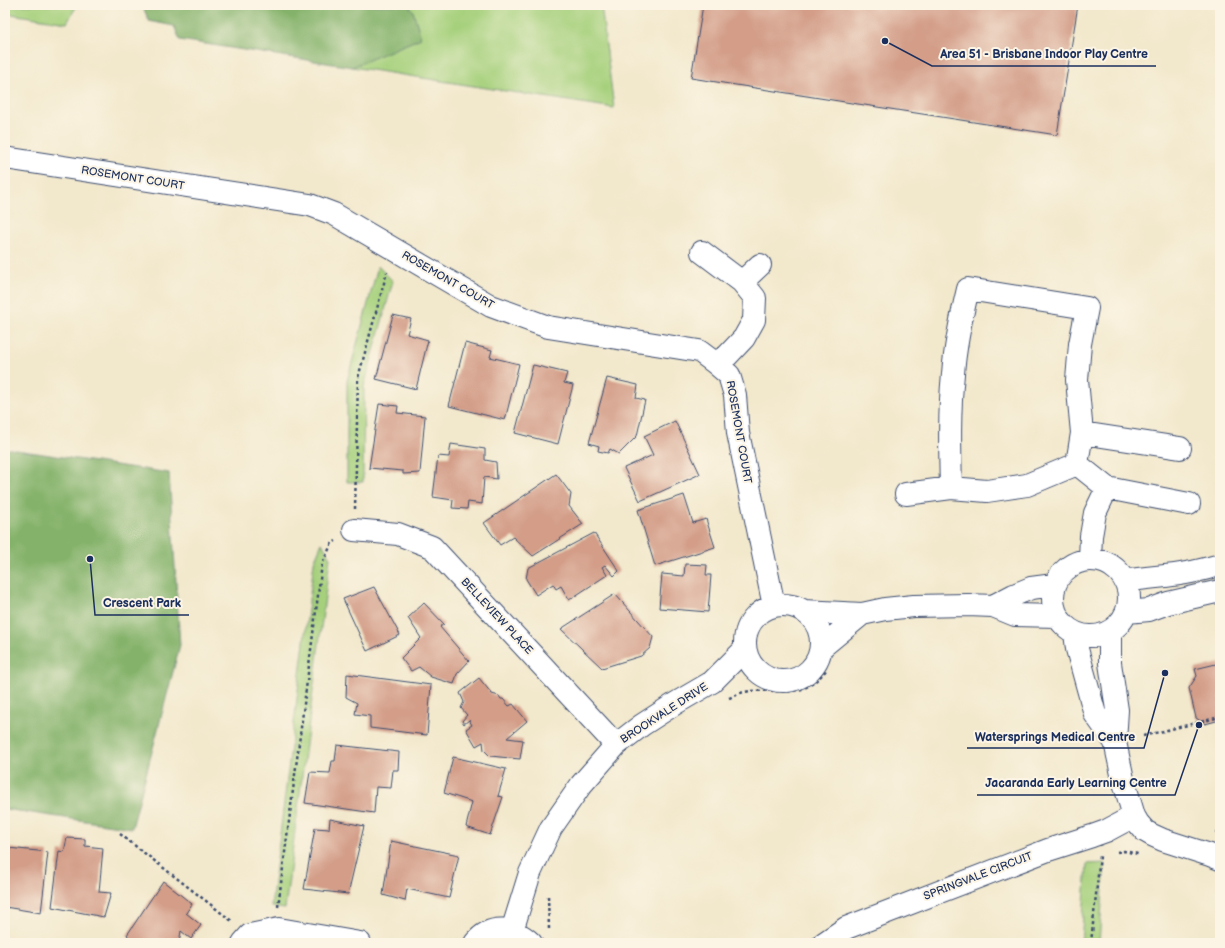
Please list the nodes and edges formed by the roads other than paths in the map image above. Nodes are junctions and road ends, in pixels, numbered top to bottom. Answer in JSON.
{"nodes":[{"id":1,"x":5,"y":158,"type":"edge"},
{"id":2,"x":702,"y":252,"type":"dead end"},
{"id":3,"x":760,"y":264,"type":"dead end"},
{"id":4,"x":742,"y":282,"type":"junction"},
{"id":5,"x":715,"y":363,"type":"junction"},
{"id":6,"x":1082,"y":433,"type":"junction"},
{"id":7,"x":1180,"y":448,"type":"dead end"},
{"id":8,"x":1077,"y":464,"type":"junction"},
{"id":9,"x":951,"y":488,"type":"junction"},
{"id":10,"x":1107,"y":488,"type":"junction"},
{"id":11,"x":906,"y":494,"type":"dead end"},
{"id":12,"x":1189,"y":504,"type":"dead end"},
{"id":13,"x":354,"y":530,"type":"road end"},
{"id":14,"x":1090,"y":559,"type":"junction"},
{"id":15,"x":1220,"y":565,"type":"edge"},
{"id":16,"x":1126,"y":581,"type":"junction"},
{"id":17,"x":1054,"y":585,"type":"junction"},
{"id":18,"x":1220,"y":592,"type":"edge"},
{"id":19,"x":774,"y":606,"type":"junction"},
{"id":20,"x":993,"y":606,"type":"junction"},
{"id":21,"x":804,"y":610,"type":"junction"},
{"id":22,"x":1127,"y":612,"type":"junction"},
{"id":23,"x":862,"y":614,"type":"junction"},
{"id":24,"x":1057,"y":616,"type":"junction"},
{"id":25,"x":1110,"y":632,"type":"junction"},
{"id":26,"x":1075,"y":634,"type":"junction"},
{"id":27,"x":822,"y":647,"type":"junction"},
{"id":28,"x":745,"y":649,"type":"junction"},
{"id":29,"x":760,"y":674,"type":"junction"},
{"id":30,"x":718,"y":691,"type":"junction"},
{"id":31,"x":1115,"y":742,"type":"junction"},
{"id":32,"x":616,"y":745,"type":"junction"},
{"id":33,"x":1134,"y":816,"type":"junction"},
{"id":34,"x":1220,"y":859,"type":"edge"},
{"id":35,"x":512,"y":931,"type":"junction"},
{"id":36,"x":246,"y":939,"type":"edge"},
{"id":37,"x":360,"y":943,"type":"edge"},
{"id":38,"x":475,"y":943,"type":"edge"},
{"id":39,"x":531,"y":943,"type":"edge"},
{"id":40,"x":824,"y":943,"type":"edge"}],
"edges":[{"from":1,"to":5,"type":"street","name":"ROSEMONT COURT"},
{"from":2,"to":4,"type":"street"},
{"from":3,"to":4,"type":"street"},
{"from":4,"to":5,"type":"street"},
{"from":5,"to":19,"type":"street","name":"ROSEMONT COURT"},
{"from":6,"to":7,"type":"street"},
{"from":6,"to":8,"type":"street"},
{"from":6,"to":9,"type":"street"},
{"from":8,"to":9,"type":"street"},
{"from":8,"to":10,"type":"street"},
{"from":9,"to":11,"type":"street"},
{"from":10,"to":12,"type":"street"},
{"from":10,"to":14,"type":"street"},
{"from":13,"to":32,"type":"street","name":"BELLEVIEW PLACE"},
{"from":14,"to":16,"type":"street"},
{"from":14,"to":17,"type":"street"},
{"from":15,"to":16,"type":"street"},
{"from":16,"to":22,"type":"street"},
{"from":17,"to":20,"type":"street"},
{"from":17,"to":24,"type":"street"},
{"from":18,"to":22,"type":"street"},
{"from":19,"to":21,"type":"street"},
{"from":19,"to":28,"type":"street"},
{"from":20,"to":23,"type":"street"},
{"from":20,"to":24,"type":"street"},
{"from":21,"to":23,"type":"street"},
{"from":21,"to":27,"type":"street"},
{"from":22,"to":25,"type":"street"},
{"from":23,"to":27,"type":"street"},
{"from":24,"to":26,"type":"street"},
{"from":25,"to":26,"type":"street"},
{"from":25,"to":31,"type":"street"},
{"from":26,"to":31,"type":"street"},
{"from":27,"to":29,"type":"street"},
{"from":28,"to":29,"type":"street"},
{"from":28,"to":30,"type":"street","name":"BROOKVALE DRIVE"},
{"from":29,"to":30,"type":"street","name":"BROOKVALE DRIVE"},
{"from":30,"to":32,"type":"street","name":"BROOKVALE DRIVE"},
{"from":31,"to":33,"type":"street"},
{"from":32,"to":35,"type":"street","name":"BROOKVALE DRIVE"},
{"from":33,"to":34,"type":"street"},
{"from":33,"to":40,"type":"street","name":"SPRINGVALE CIRCUIT"},
{"from":35,"to":38,"type":"street"},
{"from":35,"to":39,"type":"street"},
{"from":36,"to":37,"type":"street"}]}
